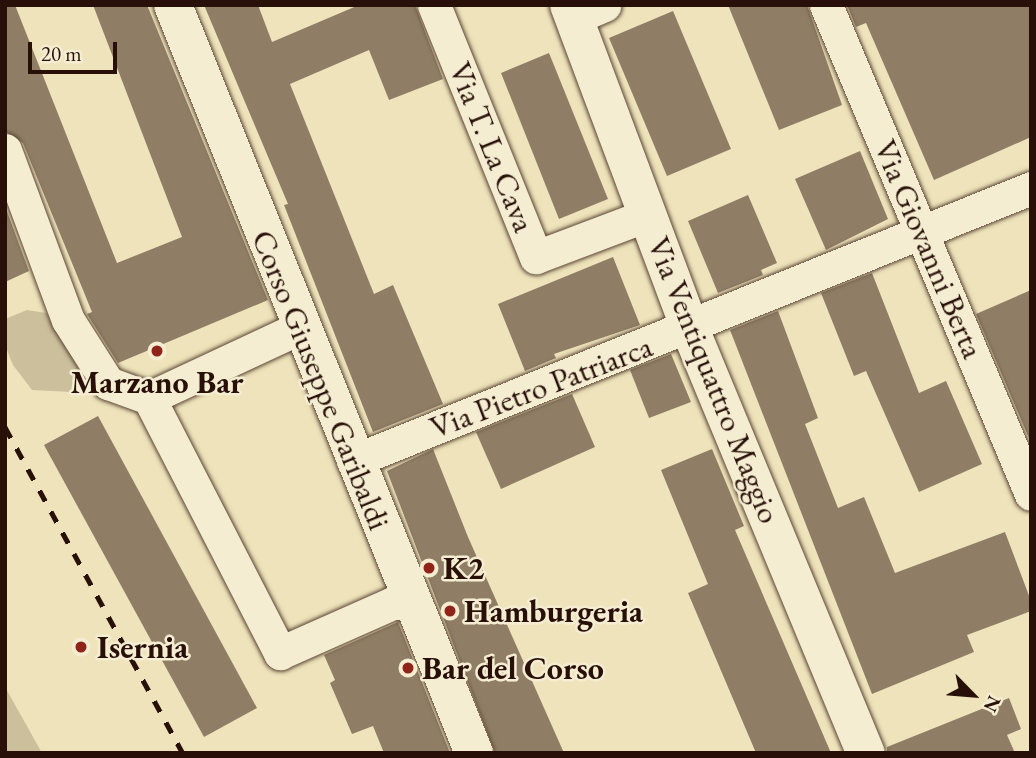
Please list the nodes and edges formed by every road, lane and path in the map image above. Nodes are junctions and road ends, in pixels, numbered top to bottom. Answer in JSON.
{"nodes":[{"id":1,"x":173,"y":5,"type":"edge"},
{"id":2,"x":434,"y":5,"type":"edge"},
{"id":3,"x":826,"y":5,"type":"edge"},
{"id":4,"x":582,"y":9,"type":"edge"},
{"id":5,"x":5,"y":150,"type":"edge"},
{"id":6,"x":1031,"y":188,"type":"edge"},
{"id":7,"x":647,"y":215,"type":"junction"},
{"id":8,"x":924,"y":233,"type":"junction"},
{"id":9,"x":299,"y":328,"type":"junction"},
{"id":10,"x":690,"y":329,"type":"junction"},
{"id":11,"x":149,"y":398,"type":"junction"},
{"id":12,"x":353,"y":461,"type":"junction"},
{"id":13,"x":1031,"y":494,"type":"edge"},
{"id":14,"x":412,"y":603,"type":"junction"},
{"id":15,"x":474,"y":753,"type":"edge"},
{"id":16,"x":866,"y":753,"type":"edge"}],
"edges":[{"from":1,"to":9,"type":"main road","name":"Corso Giuseppe Garibaldi"},
{"from":2,"to":7,"type":"street","name":"Via T. La Cava"},
{"from":3,"to":8,"type":"street","name":"Via Giovanni Berta"},
{"from":4,"to":7,"type":"main road","name":"Via Ventiquattro Maggio"},
{"from":5,"to":11,"type":"street"},
{"from":6,"to":8,"type":"street","name":"Via Pietro Patriarca"},
{"from":7,"to":10,"type":"main road","name":"Via Ventiquattro Maggio"},
{"from":8,"to":10,"type":"street","name":"Via Pietro Patriarca"},
{"from":8,"to":13,"type":"street","name":"Via Giovanni Berta"},
{"from":9,"to":11,"type":"street"},
{"from":9,"to":12,"type":"main road","name":"Corso Giuseppe Garibaldi"},
{"from":10,"to":12,"type":"street","name":"Via Pietro Patriarca"},
{"from":10,"to":16,"type":"main road","name":"Via Ventiquattro Maggio"},
{"from":11,"to":14,"type":"street"},
{"from":12,"to":14,"type":"main road","name":"Corso Giuseppe Garibaldi"},
{"from":14,"to":15,"type":"main road","name":"Corso Giuseppe Garibaldi"}]}
